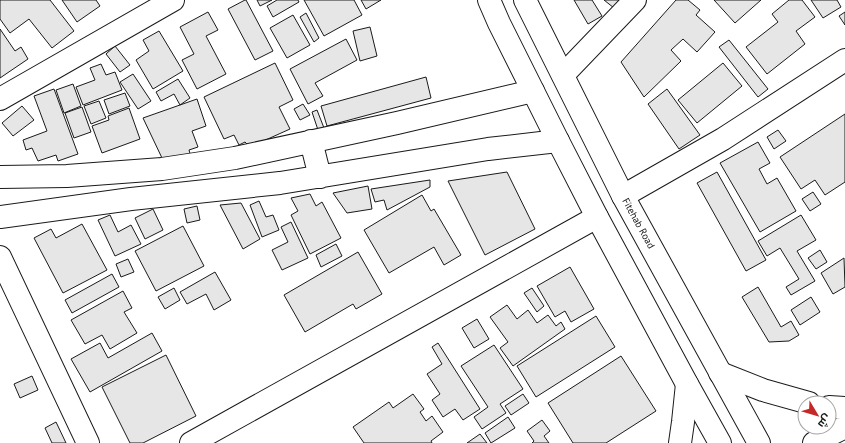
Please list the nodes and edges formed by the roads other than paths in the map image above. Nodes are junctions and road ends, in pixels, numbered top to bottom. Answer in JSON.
{"nodes":[{"id":1,"x":173,"y":0,"type":"edge"},
{"id":2,"x":489,"y":0,"type":"edge"},
{"id":3,"x":525,"y":0,"type":"edge"},
{"id":4,"x":635,"y":0,"type":"edge"},
{"id":5,"x":845,"y":60,"type":"edge"},
{"id":6,"x":563,"y":75,"type":"junction"},
{"id":7,"x":533,"y":91,"type":"junction"},
{"id":8,"x":0,"y":99,"type":"edge"},
{"id":9,"x":311,"y":141,"type":"junction"},
{"id":10,"x":558,"y":141,"type":"junction"},
{"id":11,"x":0,"y":177,"type":"edge"},
{"id":12,"x":320,"y":178,"type":"junction"},
{"id":13,"x":624,"y":196,"type":"junction"},
{"id":14,"x":597,"y":216,"type":"junction"},
{"id":15,"x":0,"y":217,"type":"edge"},
{"id":16,"x":0,"y":257,"type":"edge"},
{"id":17,"x":720,"y":373,"type":"junction"},
{"id":18,"x":687,"y":384,"type":"junction"},
{"id":19,"x":797,"y":400,"type":"edge"},
{"id":20,"x":845,"y":427,"type":"edge"},
{"id":21,"x":88,"y":443,"type":"edge"},
{"id":22,"x":191,"y":443,"type":"edge"},
{"id":23,"x":680,"y":443,"type":"edge"},
{"id":24,"x":720,"y":443,"type":"edge"},
{"id":25,"x":759,"y":443,"type":"edge"},
{"id":26,"x":814,"y":443,"type":"edge"}],
"edges":[{"from":1,"to":8,"type":"main road"},
{"from":2,"to":7,"type":"main road"},
{"from":3,"to":6,"type":"main road","name":"Fitehab Road"},
{"from":4,"to":6,"type":"main road"},
{"from":5,"to":13,"type":"main road"},
{"from":6,"to":13,"type":"main road","name":"Fitehab Road"},
{"from":7,"to":9,"type":"main road"},
{"from":7,"to":10,"type":"main road"},
{"from":9,"to":11,"type":"main road"},
{"from":9,"to":12,"type":"main road"},
{"from":10,"to":12,"type":"main road"},
{"from":10,"to":14,"type":"main road"},
{"from":12,"to":15,"type":"main road"},
{"from":13,"to":17,"type":"main road","name":"Fitehab Road"},
{"from":14,"to":18,"type":"main road"},
{"from":14,"to":22,"type":"main road"},
{"from":16,"to":21,"type":"main road"},
{"from":17,"to":19,"type":"main road"},
{"from":17,"to":25,"type":"main road","name":"Fitehab Road"},
{"from":18,"to":23,"type":"main road"},
{"from":18,"to":24,"type":"main road"},
{"from":20,"to":26,"type":"main road"}]}
